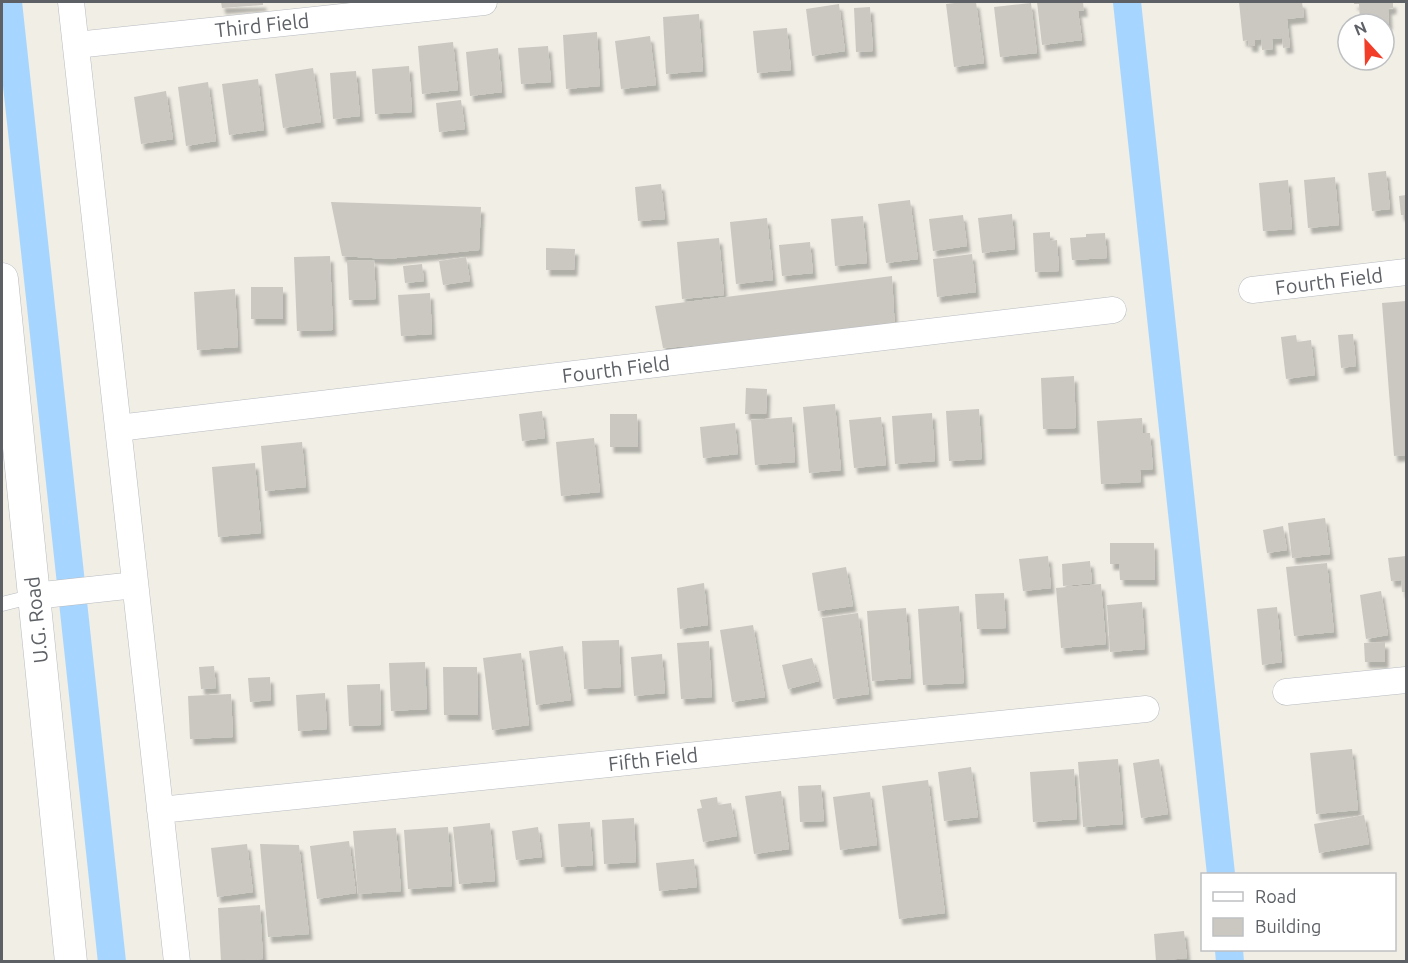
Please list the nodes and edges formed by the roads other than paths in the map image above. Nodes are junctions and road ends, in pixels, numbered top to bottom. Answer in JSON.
{"nodes":[{"id":1,"x":71,"y":2,"type":"edge"},
{"id":2,"x":484,"y":2,"type":"edge"},
{"id":3,"x":76,"y":45,"type":"junction"},
{"id":4,"x":1407,"y":272,"type":"edge"},
{"id":5,"x":2,"y":279,"type":"edge"},
{"id":6,"x":1252,"y":290,"type":"dead end"},
{"id":7,"x":1113,"y":310,"type":"dead end"},
{"id":8,"x":118,"y":428,"type":"junction"},
{"id":9,"x":135,"y":585,"type":"junction"},
{"id":10,"x":34,"y":596,"type":"junction"},
{"id":11,"x":2,"y":604,"type":"edge"},
{"id":12,"x":1407,"y":680,"type":"edge"},
{"id":13,"x":1286,"y":692,"type":"dead end"},
{"id":14,"x":1146,"y":709,"type":"dead end"},
{"id":15,"x":160,"y":810,"type":"junction"},
{"id":16,"x":71,"y":962,"type":"edge"},
{"id":17,"x":177,"y":962,"type":"edge"}],
"edges":[{"from":1,"to":3,"type":"street"},
{"from":2,"to":3,"type":"street","name":"Third Field"},
{"from":3,"to":8,"type":"street"},
{"from":4,"to":6,"type":"street","name":"Fourth Field"},
{"from":5,"to":10,"type":"street","name":"U.G. Road"},
{"from":7,"to":8,"type":"street","name":"Fourth Field"},
{"from":8,"to":9,"type":"street"},
{"from":9,"to":10,"type":"street"},
{"from":9,"to":15,"type":"street"},
{"from":10,"to":11,"type":"lane"},
{"from":10,"to":16,"type":"street","name":"U.G. Road"},
{"from":12,"to":13,"type":"street"},
{"from":14,"to":15,"type":"street","name":"Fifth Field"},
{"from":15,"to":17,"type":"street"}]}
